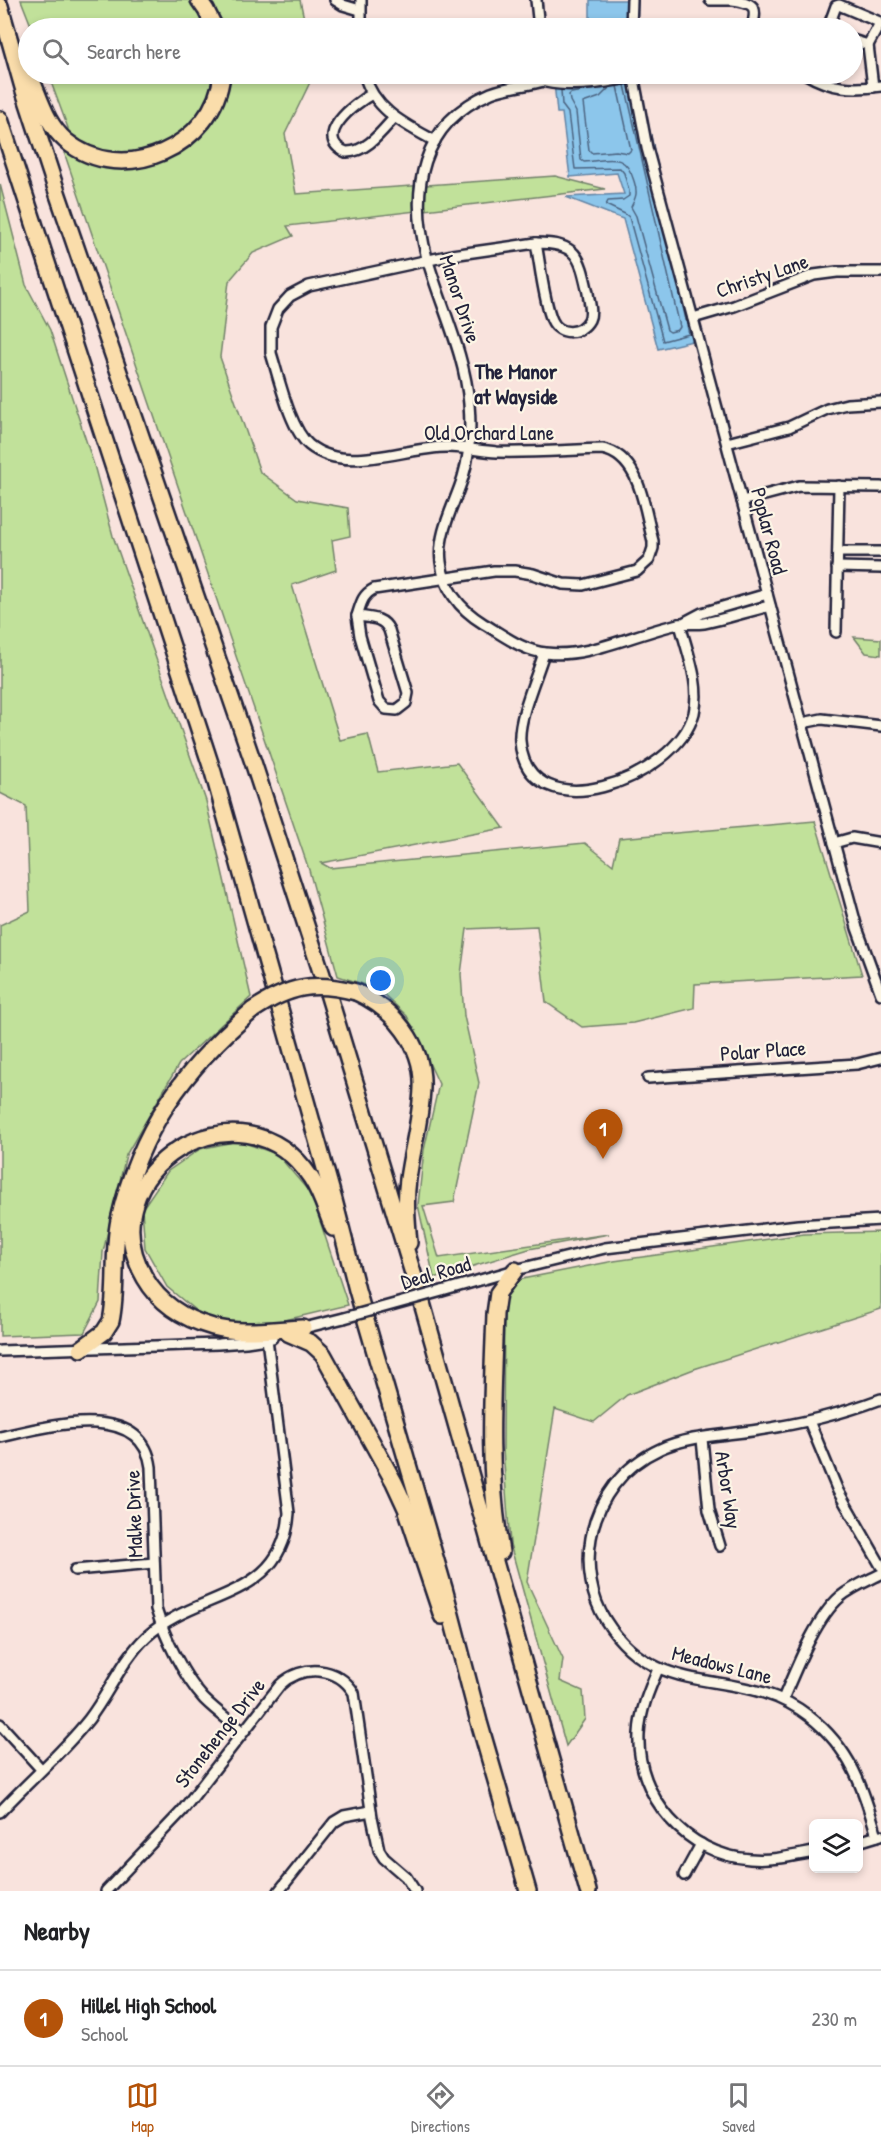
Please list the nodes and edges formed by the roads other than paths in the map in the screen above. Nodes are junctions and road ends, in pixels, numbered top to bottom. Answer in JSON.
{"nodes":[{"id":1,"x":199,"y":0,"type":"edge"},
{"id":2,"x":336,"y":0,"type":"edge"},
{"id":3,"x":536,"y":0,"type":"edge"},
{"id":4,"x":632,"y":0,"type":"edge"},
{"id":5,"x":710,"y":0,"type":"edge"},
{"id":6,"x":734,"y":0,"type":"edge"},
{"id":7,"x":361,"y":5,"type":"edge"},
{"id":8,"x":0,"y":6,"type":"edge"},
{"id":9,"x":210,"y":18,"type":"edge"},
{"id":10,"x":538,"y":18,"type":"edge"},
{"id":11,"x":631,"y":18,"type":"edge"},
{"id":12,"x":754,"y":18,"type":"edge"},
{"id":13,"x":832,"y":18,"type":"edge"},
{"id":14,"x":6,"y":25,"type":"junction"},
{"id":15,"x":863,"y":43,"type":"edge"},
{"id":16,"x":868,"y":45,"type":"junction"},
{"id":17,"x":18,"y":50,"type":"edge"},
{"id":18,"x":18,"y":69,"type":"edge"},
{"id":19,"x":22,"y":84,"type":"edge"},
{"id":20,"x":34,"y":84,"type":"edge"},
{"id":21,"x":220,"y":84,"type":"edge"},
{"id":22,"x":368,"y":84,"type":"edge"},
{"id":23,"x":519,"y":84,"type":"edge"},
{"id":24,"x":635,"y":84,"type":"edge"},
{"id":25,"x":828,"y":84,"type":"edge"},
{"id":26,"x":877,"y":86,"type":"edge"},
{"id":27,"x":372,"y":94,"type":"junction"},
{"id":28,"x":394,"y":118,"type":"junction"},
{"id":29,"x":0,"y":119,"type":"edge"},
{"id":30,"x":435,"y":141,"type":"junction"},
{"id":31,"x":536,"y":243,"type":"junction"},
{"id":32,"x":428,"y":260,"type":"junction"},
{"id":33,"x":881,"y":272,"type":"edge"},
{"id":34,"x":693,"y":318,"type":"junction"},
{"id":35,"x":881,"y":402,"type":"edge"},
{"id":36,"x":726,"y":443,"type":"junction"},
{"id":37,"x":468,"y":449,"type":"junction"},
{"id":38,"x":839,"y":486,"type":"junction"},
{"id":39,"x":881,"y":487,"type":"edge"},
{"id":40,"x":742,"y":501,"type":"junction"},
{"id":41,"x":838,"y":552,"type":"junction"},
{"id":42,"x":881,"y":552,"type":"edge"},
{"id":43,"x":837,"y":567,"type":"junction"},
{"id":44,"x":881,"y":568,"type":"edge"},
{"id":45,"x":446,"y":578,"type":"junction"},
{"id":46,"x":767,"y":594,"type":"junction"},
{"id":47,"x":770,"y":606,"type":"junction"},
{"id":48,"x":357,"y":616,"type":"junction"},
{"id":49,"x":680,"y":624,"type":"junction"},
{"id":50,"x":836,"y":632,"type":"dead end"},
{"id":51,"x":544,"y":653,"type":"junction"},
{"id":52,"x":802,"y":723,"type":"junction"},
{"id":53,"x":881,"y":726,"type":"edge"},
{"id":54,"x":834,"y":843,"type":"junction"},
{"id":55,"x":881,"y":843,"type":"edge"},
{"id":56,"x":881,"y":994,"type":"edge"},
{"id":57,"x":881,"y":1058,"type":"edge"},
{"id":58,"x":648,"y":1078,"type":"dead end"},
{"id":59,"x":881,"y":1220,"type":"edge"},
{"id":60,"x":515,"y":1270,"type":"junction"},
{"id":61,"x":413,"y":1273,"type":"junction"},
{"id":62,"x":357,"y":1290,"type":"junction"},
{"id":63,"x":303,"y":1328,"type":"junction"},
{"id":64,"x":288,"y":1333,"type":"junction"},
{"id":65,"x":267,"y":1340,"type":"junction"},
{"id":66,"x":81,"y":1349,"type":"junction"},
{"id":67,"x":0,"y":1351,"type":"edge"},
{"id":68,"x":881,"y":1399,"type":"edge"},
{"id":69,"x":809,"y":1421,"type":"junction"},
{"id":70,"x":0,"y":1437,"type":"edge"},
{"id":71,"x":702,"y":1439,"type":"junction"},
{"id":72,"x":720,"y":1546,"type":"dead end"},
{"id":73,"x":154,"y":1563,"type":"junction"},
{"id":74,"x":881,"y":1566,"type":"edge"},
{"id":75,"x":75,"y":1570,"type":"dead end"},
{"id":76,"x":881,"y":1574,"type":"edge"},
{"id":77,"x":506,"y":1600,"type":"junction"},
{"id":78,"x":162,"y":1626,"type":"junction"},
{"id":79,"x":658,"y":1669,"type":"junction"},
{"id":80,"x":783,"y":1699,"type":"junction"},
{"id":81,"x":478,"y":1722,"type":"junction"},
{"id":82,"x":0,"y":1724,"type":"edge"},
{"id":83,"x":243,"y":1732,"type":"junction"},
{"id":84,"x":41,"y":1769,"type":"junction"},
{"id":85,"x":371,"y":1811,"type":"junction"},
{"id":86,"x":0,"y":1812,"type":"edge"},
{"id":87,"x":879,"y":1835,"type":"edge"},
{"id":88,"x":863,"y":1840,"type":"edge"},
{"id":89,"x":701,"y":1845,"type":"junction"},
{"id":90,"x":809,"y":1853,"type":"edge"},
{"id":91,"x":684,"y":1875,"type":"dead end"},
{"id":92,"x":106,"y":1891,"type":"edge"},
{"id":93,"x":279,"y":1891,"type":"edge"},
{"id":94,"x":415,"y":1891,"type":"edge"},
{"id":95,"x":528,"y":1891,"type":"edge"},
{"id":96,"x":588,"y":1891,"type":"edge"}],
"edges":[{"from":1,"to":9,"type":"highway"},
{"from":2,"to":7,"type":"street"},
{"from":3,"to":10,"type":"street"},
{"from":4,"to":11,"type":"street"},
{"from":5,"to":6,"type":"street"},
{"from":6,"to":12,"type":"street"},
{"from":8,"to":14,"type":"highway"},
{"from":13,"to":16,"type":"street"},
{"from":14,"to":17,"type":"highway"},
{"from":14,"to":18,"type":"highway"},
{"from":15,"to":16,"type":"street"},
{"from":16,"to":26,"type":"street"},
{"from":19,"to":61,"type":"highway"},
{"from":20,"to":21,"type":"highway"},
{"from":22,"to":27,"type":"street"},
{"from":23,"to":30,"type":"street","name":"Manor Drive"},
{"from":24,"to":34,"type":"street","name":"Poplar Road"},
{"from":25,"to":26,"type":"street"},
{"from":27,"to":28,"type":"street"},
{"from":27,"to":28,"type":"street"},
{"from":28,"to":30,"type":"street"},
{"from":29,"to":62,"type":"highway"},
{"from":30,"to":32,"type":"street","name":"Manor Drive"},
{"from":31,"to":31,"type":"street","name":"Old Orchard Lane"},
{"from":31,"to":32,"type":"street","name":"Old Orchard Lane"},
{"from":32,"to":37,"type":"street","name":"Manor Drive"},
{"from":32,"to":37,"type":"street","name":"Old Orchard Lane"},
{"from":33,"to":34,"type":"street","name":"Christy Lane"},
{"from":34,"to":36,"type":"street","name":"Poplar Road"},
{"from":35,"to":36,"type":"street"},
{"from":36,"to":40,"type":"street","name":"Poplar Road"},
{"from":37,"to":45,"type":"street","name":"Manor Drive"},
{"from":37,"to":45,"type":"street","name":"Old Orchard Lane"},
{"from":38,"to":39,"type":"street"},
{"from":38,"to":40,"type":"street"},
{"from":38,"to":41,"type":"street"},
{"from":40,"to":46,"type":"street","name":"Poplar Road"},
{"from":41,"to":42,"type":"street"},
{"from":41,"to":43,"type":"street"},
{"from":43,"to":44,"type":"street"},
{"from":43,"to":50,"type":"street"},
{"from":45,"to":48,"type":"street","name":"Old Orchard Lane"},
{"from":45,"to":51,"type":"street","name":"Manor Drive"},
{"from":46,"to":47,"type":"street","name":"Poplar Road"},
{"from":46,"to":49,"type":"street","name":"Manor Drive"},
{"from":47,"to":49,"type":"street","name":"Manor Drive"},
{"from":47,"to":52,"type":"street","name":"Poplar Road"},
{"from":48,"to":48,"type":"street"},
{"from":49,"to":51,"type":"street","name":"Manor Drive"},
{"from":49,"to":51,"type":"street"},
{"from":52,"to":53,"type":"street"},
{"from":52,"to":54,"type":"street","name":"Poplar Road"},
{"from":54,"to":55,"type":"street"},
{"from":54,"to":56,"type":"street","name":"Poplar Road"},
{"from":57,"to":58,"type":"street","name":"Polar Place"},
{"from":59,"to":60,"type":"street","name":"Deal Road"},
{"from":60,"to":63,"type":"street","name":"Deal Road","bridge":true},
{"from":60,"to":77,"type":"highway"},
{"from":61,"to":66,"type":"highway","bridge":true},
{"from":61,"to":77,"type":"highway"},
{"from":62,"to":63,"type":"highway"},
{"from":62,"to":81,"type":"highway"},
{"from":63,"to":64,"type":"street","name":"Deal Road"},
{"from":64,"to":65,"type":"street","name":"Deal Road"},
{"from":64,"to":81,"type":"highway"},
{"from":65,"to":66,"type":"street","name":"Deal Road"},
{"from":65,"to":78,"type":"street"},
{"from":66,"to":67,"type":"street","name":"Deal Road"},
{"from":68,"to":69,"type":"street","name":"Meadows Lane"},
{"from":69,"to":71,"type":"street","name":"Meadows Lane"},
{"from":69,"to":74,"type":"street"},
{"from":70,"to":73,"type":"street","name":"Malke Drive"},
{"from":71,"to":72,"type":"street","name":"Arbor Way"},
{"from":71,"to":79,"type":"street","name":"Meadows Lane"},
{"from":73,"to":75,"type":"street"},
{"from":73,"to":78,"type":"street","name":"Malke Drive"},
{"from":76,"to":80,"type":"street"},
{"from":77,"to":96,"type":"highway"},
{"from":78,"to":83,"type":"street","name":"Malke Drive"},
{"from":78,"to":84,"type":"street"},
{"from":79,"to":80,"type":"street","name":"Meadows Lane"},
{"from":79,"to":89,"type":"street"},
{"from":80,"to":87,"type":"street","name":"Meadows Lane"},
{"from":81,"to":95,"type":"highway"},
{"from":82,"to":84,"type":"street"},
{"from":83,"to":85,"type":"street","name":"Stonehenge Drive"},
{"from":83,"to":92,"type":"street","name":"Stonehenge Drive"},
{"from":84,"to":86,"type":"street"},
{"from":85,"to":93,"type":"street"},
{"from":85,"to":94,"type":"street","name":"Stonehenge Drive"},
{"from":87,"to":88,"type":"street"},
{"from":89,"to":90,"type":"street"},
{"from":89,"to":91,"type":"street"}]}
